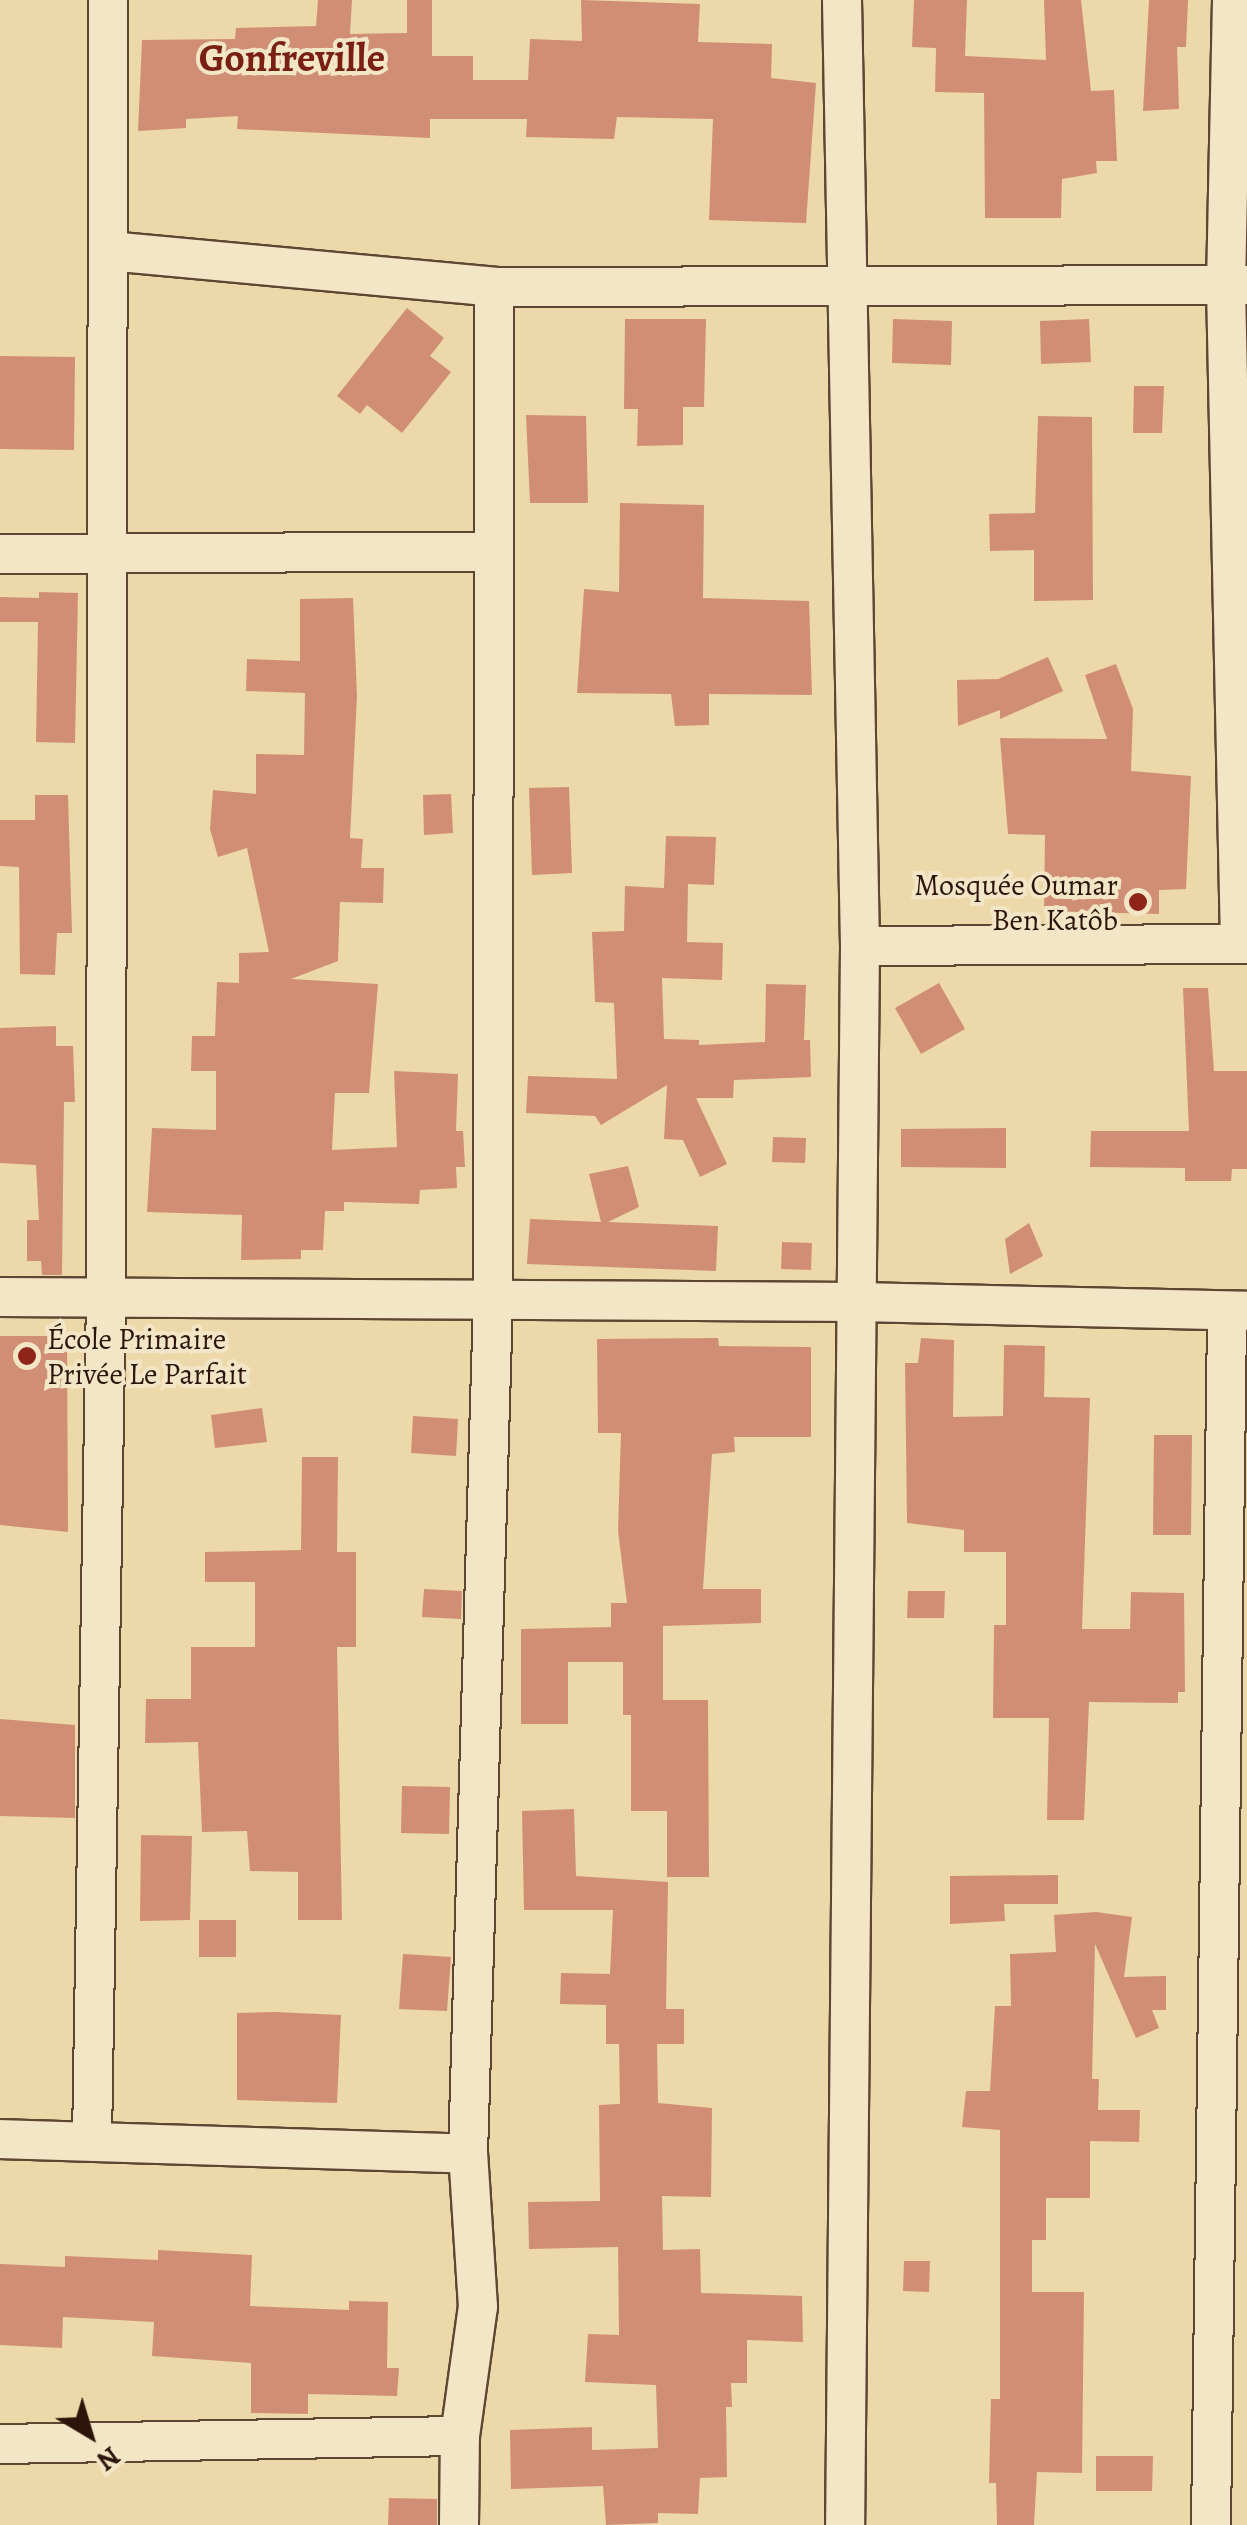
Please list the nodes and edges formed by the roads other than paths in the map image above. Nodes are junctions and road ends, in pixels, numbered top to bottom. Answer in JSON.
{"nodes":[{"id":1,"x":108,"y":0,"type":"edge"},
{"id":2,"x":842,"y":0,"type":"edge"},
{"id":3,"x":1232,"y":0,"type":"edge"},
{"id":4,"x":109,"y":251,"type":"junction"},
{"id":5,"x":1236,"y":286,"type":"edge"},
{"id":6,"x":494,"y":287,"type":"junction"},
{"id":7,"x":851,"y":289,"type":"junction"},
{"id":8,"x":494,"y":551,"type":"junction"},
{"id":9,"x":107,"y":553,"type":"junction"},
{"id":10,"x":0,"y":554,"type":"edge"},
{"id":11,"x":1244,"y":944,"type":"edge"},
{"id":12,"x":860,"y":946,"type":"junction"},
{"id":13,"x":0,"y":1297,"type":"edge"},
{"id":14,"x":106,"y":1298,"type":"junction"},
{"id":15,"x":493,"y":1300,"type":"junction"},
{"id":16,"x":858,"y":1302,"type":"junction"},
{"id":17,"x":1237,"y":1311,"type":"edge"},
{"id":18,"x":0,"y":2139,"type":"edge"},
{"id":19,"x":92,"y":2140,"type":"junction"},
{"id":20,"x":468,"y":2154,"type":"junction"},
{"id":21,"x":460,"y":2436,"type":"junction"},
{"id":22,"x":0,"y":2444,"type":"edge"},
{"id":23,"x":459,"y":2525,"type":"edge"},
{"id":24,"x":845,"y":2525,"type":"edge"},
{"id":25,"x":1212,"y":2525,"type":"edge"}],
"edges":[{"from":1,"to":4,"type":"street"},
{"from":2,"to":7,"type":"street"},
{"from":3,"to":5,"type":"street"},
{"from":4,"to":6,"type":"street"},
{"from":4,"to":9,"type":"street"},
{"from":5,"to":7,"type":"street"},
{"from":5,"to":11,"type":"street"},
{"from":6,"to":7,"type":"street"},
{"from":6,"to":8,"type":"street"},
{"from":7,"to":12,"type":"street"},
{"from":8,"to":9,"type":"street"},
{"from":8,"to":15,"type":"street"},
{"from":9,"to":10,"type":"street"},
{"from":9,"to":14,"type":"street"},
{"from":11,"to":12,"type":"street"},
{"from":12,"to":16,"type":"street"},
{"from":13,"to":14,"type":"street"},
{"from":14,"to":15,"type":"street"},
{"from":14,"to":19,"type":"street"},
{"from":15,"to":16,"type":"street"},
{"from":15,"to":20,"type":"street"},
{"from":16,"to":17,"type":"street"},
{"from":16,"to":24,"type":"street"},
{"from":17,"to":25,"type":"street"},
{"from":18,"to":19,"type":"street"},
{"from":19,"to":20,"type":"street"},
{"from":20,"to":21,"type":"street"},
{"from":21,"to":22,"type":"street"},
{"from":21,"to":23,"type":"street"}]}
